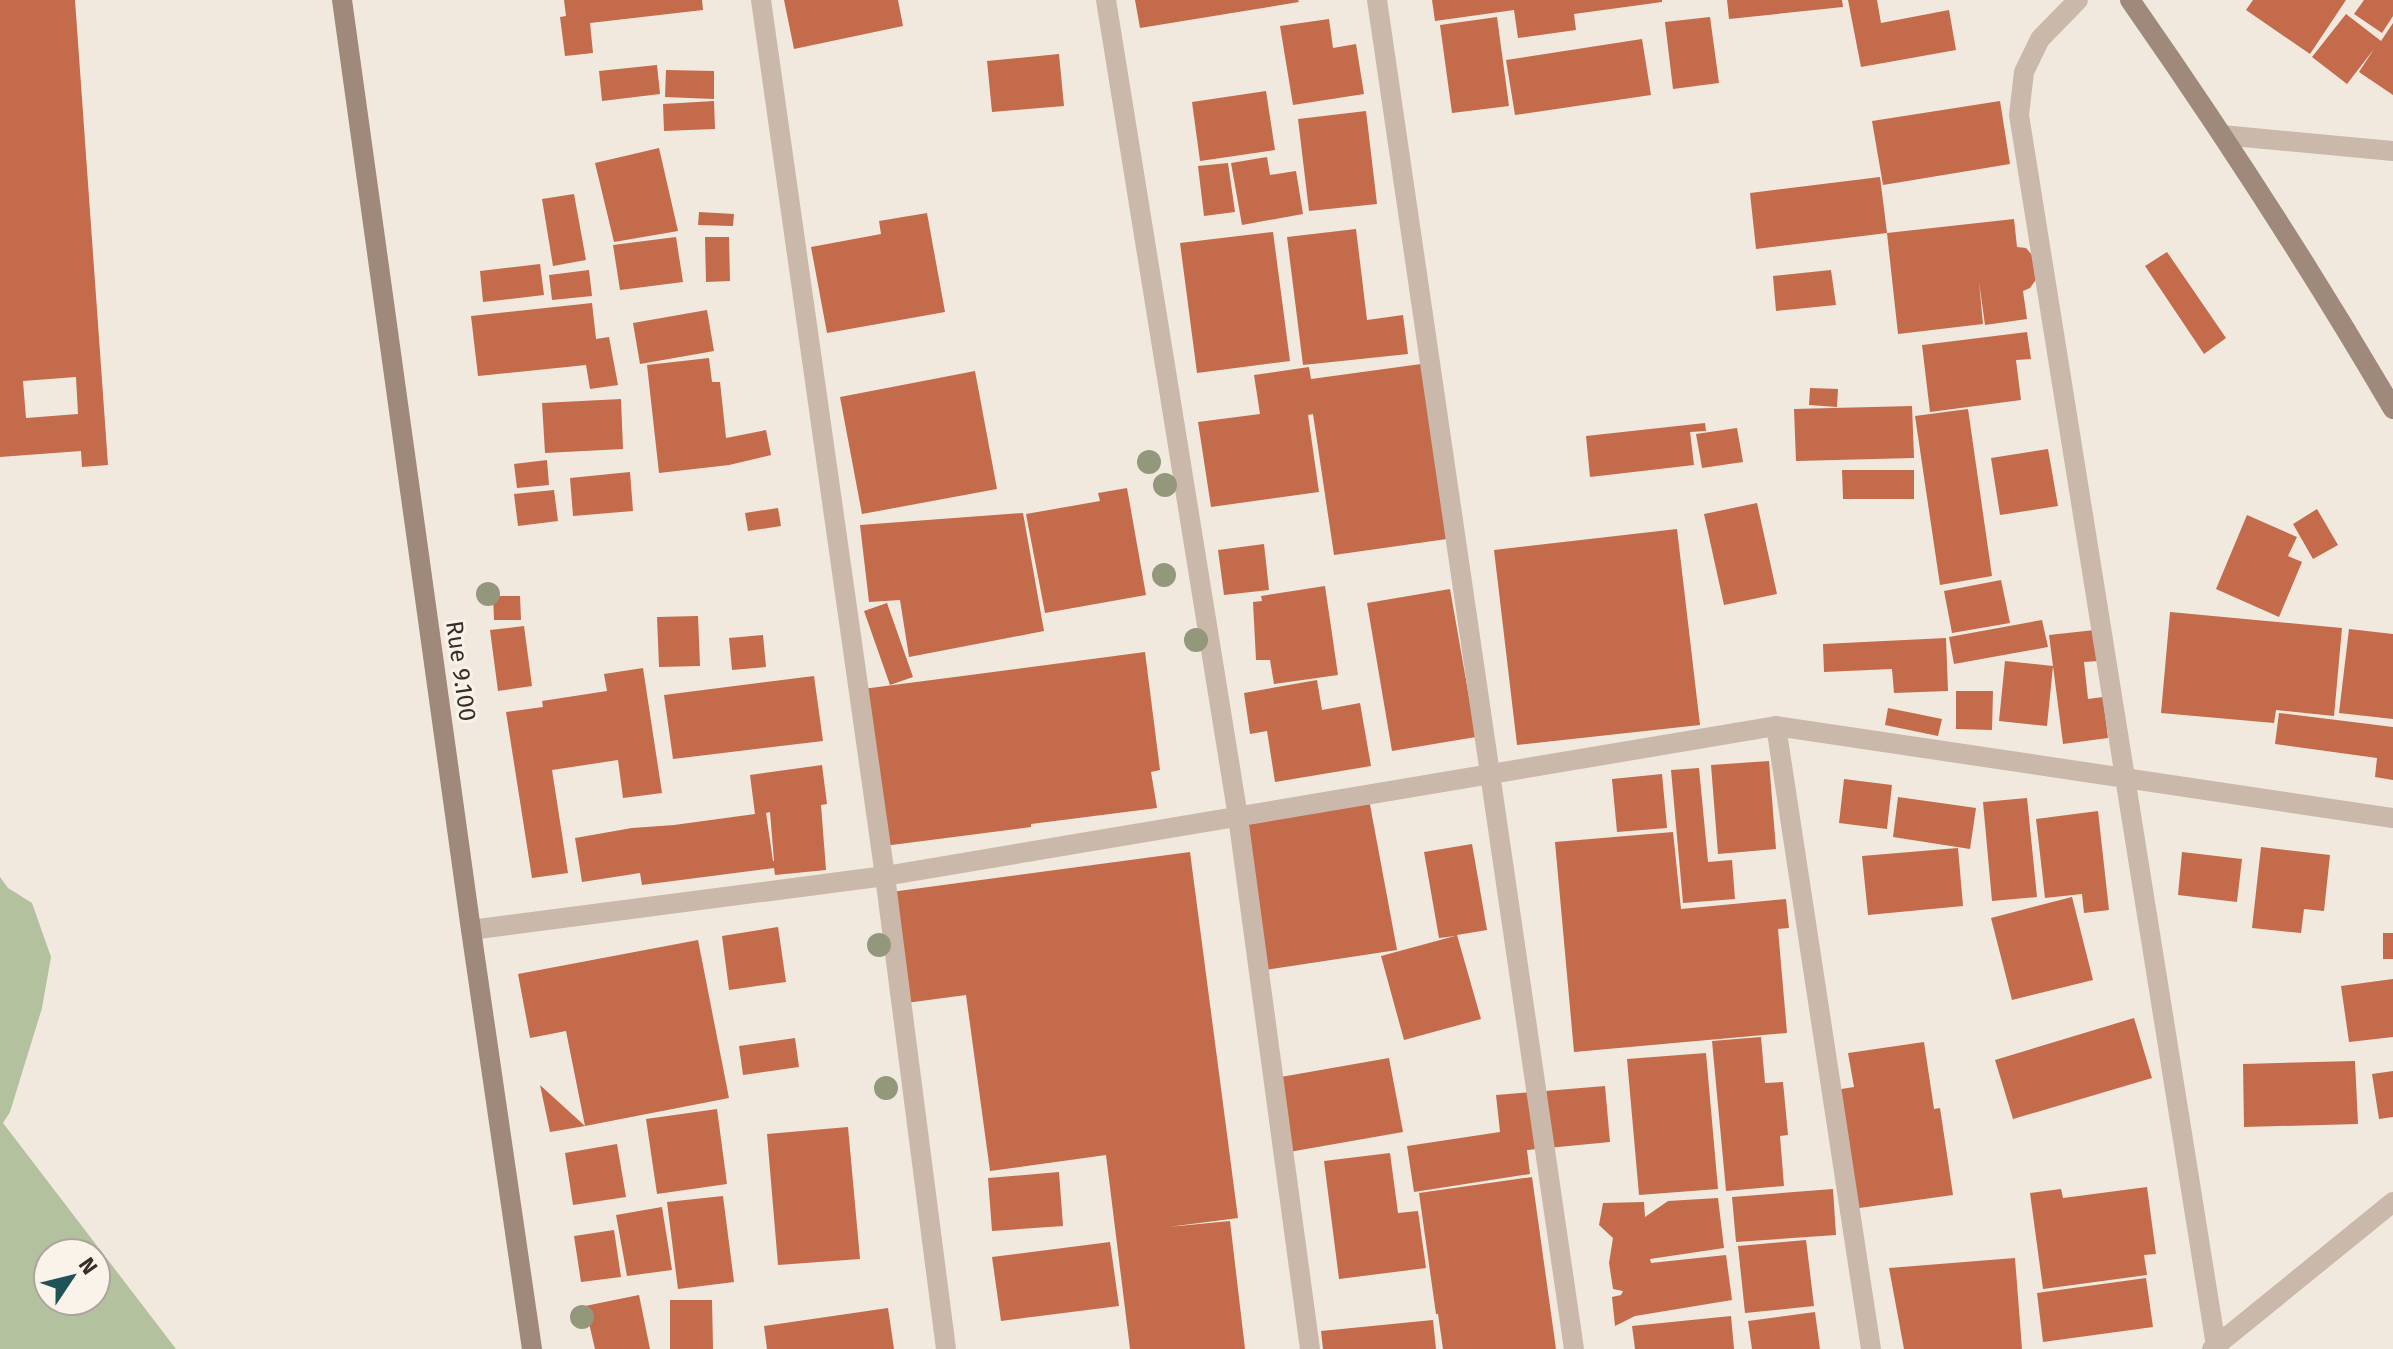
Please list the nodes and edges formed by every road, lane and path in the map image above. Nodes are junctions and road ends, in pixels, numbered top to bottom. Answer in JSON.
{"nodes":[{"id":1,"x":342,"y":0,"type":"edge"},
{"id":2,"x":761,"y":0,"type":"edge"},
{"id":3,"x":1106,"y":0,"type":"edge"},
{"id":4,"x":1377,"y":0,"type":"edge"},
{"id":5,"x":2078,"y":0,"type":"edge"},
{"id":6,"x":2130,"y":0,"type":"edge"},
{"id":7,"x":2222,"y":135,"type":"junction"},
{"id":8,"x":2393,"y":151,"type":"edge"},
{"id":9,"x":2393,"y":409,"type":"edge"},
{"id":10,"x":1776,"y":726,"type":"junction"},
{"id":11,"x":1491,"y":772,"type":"junction"},
{"id":12,"x":2127,"y":779,"type":"junction"},
{"id":13,"x":1238,"y":817,"type":"junction"},
{"id":14,"x":2393,"y":818,"type":"edge"},
{"id":15,"x":885,"y":876,"type":"junction"},
{"id":16,"x":471,"y":930,"type":"junction"},
{"id":17,"x":2393,"y":1202,"type":"edge"},
{"id":18,"x":2216,"y":1348,"type":"edge"},
{"id":19,"x":532,"y":1349,"type":"edge"},
{"id":20,"x":946,"y":1349,"type":"edge"},
{"id":21,"x":1310,"y":1349,"type":"edge"},
{"id":22,"x":1574,"y":1349,"type":"edge"},
{"id":23,"x":1871,"y":1349,"type":"edge"}],
"edges":[{"from":1,"to":16,"type":"street","name":"Rue 9.100"},
{"from":2,"to":15,"type":"street"},
{"from":3,"to":13,"type":"street"},
{"from":4,"to":11,"type":"street"},
{"from":5,"to":12,"type":"street"},
{"from":6,"to":7,"type":"street"},
{"from":7,"to":8,"type":"street"},
{"from":7,"to":9,"type":"street"},
{"from":10,"to":11,"type":"street"},
{"from":10,"to":12,"type":"street"},
{"from":10,"to":23,"type":"street"},
{"from":11,"to":13,"type":"street"},
{"from":11,"to":22,"type":"street"},
{"from":12,"to":14,"type":"street"},
{"from":12,"to":18,"type":"street"},
{"from":13,"to":15,"type":"street"},
{"from":13,"to":21,"type":"street"},
{"from":15,"to":16,"type":"street"},
{"from":15,"to":20,"type":"street"},
{"from":16,"to":19,"type":"street","name":"Rue 9.100"},
{"from":17,"to":18,"type":"street"}]}
